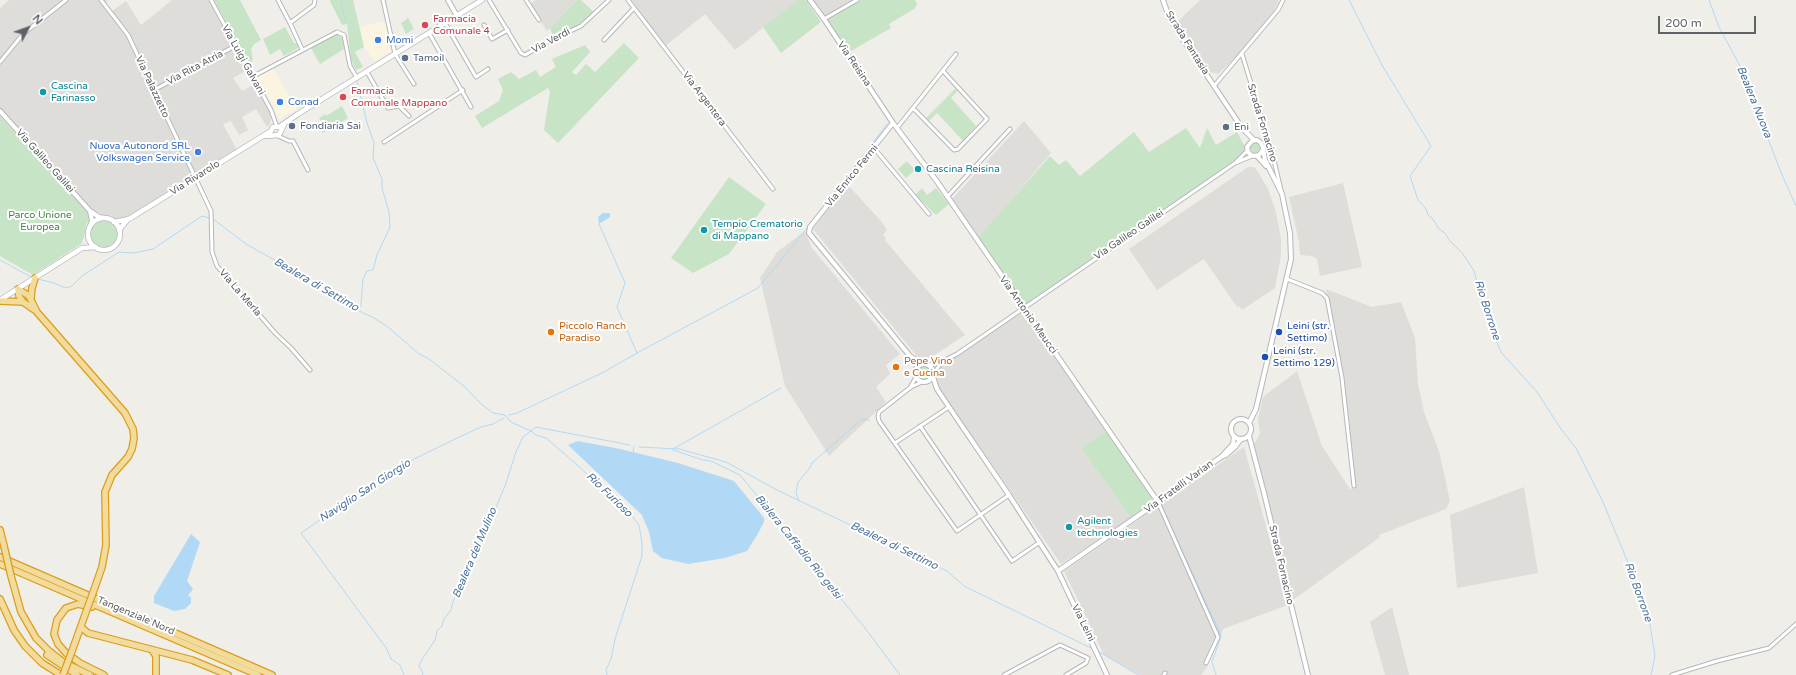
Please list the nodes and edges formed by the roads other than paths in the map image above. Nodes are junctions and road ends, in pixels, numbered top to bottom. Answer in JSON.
{"nodes":[{"id":1,"x":66,"y":0,"type":"edge"},
{"id":2,"x":101,"y":0,"type":"edge"},
{"id":3,"x":211,"y":0,"type":"edge"},
{"id":4,"x":278,"y":0,"type":"edge"},
{"id":5,"x":315,"y":0,"type":"edge"},
{"id":6,"x":383,"y":0,"type":"edge"},
{"id":7,"x":448,"y":0,"type":"edge"},
{"id":8,"x":482,"y":0,"type":"edge"},
{"id":9,"x":489,"y":0,"type":"edge"},
{"id":10,"x":526,"y":0,"type":"edge"},
{"id":11,"x":609,"y":0,"type":"edge"},
{"id":12,"x":628,"y":0,"type":"edge"},
{"id":13,"x":810,"y":0,"type":"edge"},
{"id":14,"x":857,"y":0,"type":"edge"},
{"id":15,"x":1163,"y":0,"type":"edge"},
{"id":16,"x":1283,"y":0,"type":"edge"},
{"id":17,"x":634,"y":8,"type":"junction"},
{"id":18,"x":457,"y":16,"type":"junction"},
{"id":19,"x":824,"y":19,"type":"junction"},
{"id":20,"x":539,"y":20,"type":"dead end"},
{"id":21,"x":290,"y":23,"type":"junction"},
{"id":22,"x":445,"y":23,"type":"junction"},
{"id":23,"x":484,"y":25,"type":"dead end"},
{"id":24,"x":508,"y":30,"type":"junction"},
{"id":25,"x":429,"y":33,"type":"junction"},
{"id":26,"x":604,"y":40,"type":"dead end"},
{"id":27,"x":235,"y":46,"type":"junction"},
{"id":28,"x":302,"y":50,"type":"junction"},
{"id":29,"x":395,"y":54,"type":"junction"},
{"id":30,"x":956,"y":54,"type":"dead end"},
{"id":31,"x":1242,"y":54,"type":"junction"},
{"id":32,"x":0,"y":62,"type":"edge"},
{"id":33,"x":488,"y":69,"type":"dead end"},
{"id":34,"x":943,"y":70,"type":"junction"},
{"id":35,"x":367,"y":72,"type":"junction"},
{"id":36,"x":252,"y":76,"type":"junction"},
{"id":37,"x":357,"y":78,"type":"junction"},
{"id":38,"x":414,"y":84,"type":"dead end"},
{"id":39,"x":1214,"y":86,"type":"junction"},
{"id":40,"x":154,"y":90,"type":"junction"},
{"id":41,"x":463,"y":90,"type":"junction"},
{"id":42,"x":471,"y":107,"type":"dead end"},
{"id":43,"x":913,"y":109,"type":"junction"},
{"id":44,"x":0,"y":111,"type":"edge"},
{"id":45,"x":411,"y":119,"type":"junction"},
{"id":46,"x":893,"y":124,"type":"junction"},
{"id":47,"x":897,"y":128,"type":"junction"},
{"id":48,"x":1242,"y":128,"type":"junction"},
{"id":49,"x":1010,"y":129,"type":"dead end"},
{"id":50,"x":277,"y":130,"type":"junction"},
{"id":51,"x":1254,"y":140,"type":"junction"},
{"id":52,"x":384,"y":142,"type":"dead end"},
{"id":53,"x":1248,"y":144,"type":"junction"},
{"id":54,"x":874,"y":148,"type":"junction"},
{"id":55,"x":1247,"y":150,"type":"junction"},
{"id":56,"x":1263,"y":150,"type":"junction"},
{"id":57,"x":1254,"y":156,"type":"junction"},
{"id":58,"x":1235,"y":163,"type":"junction"},
{"id":59,"x":308,"y":170,"type":"dead end"},
{"id":60,"x":194,"y":179,"type":"junction"},
{"id":61,"x":773,"y":189,"type":"dead end"},
{"id":62,"x":1281,"y":192,"type":"junction"},
{"id":63,"x":947,"y":197,"type":"junction"},
{"id":64,"x":1283,"y":199,"type":"junction"},
{"id":65,"x":90,"y":211,"type":"junction"},
{"id":66,"x":929,"y":214,"type":"dead end"},
{"id":67,"x":105,"y":218,"type":"junction"},
{"id":68,"x":129,"y":218,"type":"junction"},
{"id":69,"x":114,"y":222,"type":"junction"},
{"id":70,"x":90,"y":227,"type":"junction"},
{"id":71,"x":120,"y":230,"type":"junction"},
{"id":72,"x":88,"y":236,"type":"junction"},
{"id":73,"x":96,"y":247,"type":"junction"},
{"id":74,"x":82,"y":248,"type":"junction"},
{"id":75,"x":35,"y":279,"type":"junction"},
{"id":76,"x":1287,"y":279,"type":"junction"},
{"id":77,"x":18,"y":289,"type":"junction"},
{"id":78,"x":31,"y":299,"type":"junction"},
{"id":79,"x":0,"y":301,"type":"edge"},
{"id":80,"x":23,"y":302,"type":"junction"},
{"id":81,"x":1023,"y":307,"type":"junction"},
{"id":82,"x":36,"y":311,"type":"junction"},
{"id":83,"x":910,"y":356,"type":"junction"},
{"id":84,"x":942,"y":362,"type":"junction"},
{"id":85,"x":922,"y":364,"type":"junction"},
{"id":86,"x":929,"y":365,"type":"junction"},
{"id":87,"x":310,"y":370,"type":"dead end"},
{"id":88,"x":916,"y":370,"type":"junction"},
{"id":89,"x":933,"y":375,"type":"junction"},
{"id":90,"x":916,"y":377,"type":"junction"},
{"id":91,"x":925,"y":382,"type":"junction"},
{"id":92,"x":911,"y":387,"type":"junction"},
{"id":93,"x":937,"y":389,"type":"junction"},
{"id":94,"x":1257,"y":403,"type":"junction"},
{"id":95,"x":948,"y":407,"type":"junction"},
{"id":96,"x":1244,"y":420,"type":"junction"},
{"id":97,"x":1249,"y":423,"type":"junction"},
{"id":98,"x":920,"y":426,"type":"junction"},
{"id":99,"x":1234,"y":436,"type":"junction"},
{"id":100,"x":1248,"y":436,"type":"junction"},
{"id":101,"x":1241,"y":439,"type":"junction"},
{"id":102,"x":895,"y":443,"type":"junction"},
{"id":103,"x":1253,"y":455,"type":"junction"},
{"id":104,"x":1221,"y":457,"type":"junction"},
{"id":105,"x":1354,"y":486,"type":"dead end"},
{"id":106,"x":1009,"y":495,"type":"junction"},
{"id":107,"x":1158,"y":502,"type":"junction"},
{"id":108,"x":980,"y":514,"type":"junction"},
{"id":109,"x":0,"y":530,"type":"edge"},
{"id":110,"x":1040,"y":542,"type":"junction"},
{"id":111,"x":1,"y":545,"type":"edge"},
{"id":112,"x":0,"y":557,"type":"edge"},
{"id":113,"x":0,"y":564,"type":"edge"},
{"id":114,"x":1058,"y":571,"type":"junction"},
{"id":115,"x":9,"y":575,"type":"junction"},
{"id":116,"x":0,"y":599,"type":"edge"},
{"id":117,"x":109,"y":610,"type":"junction"},
{"id":118,"x":82,"y":624,"type":"junction"},
{"id":119,"x":1796,"y":624,"type":"edge"},
{"id":120,"x":94,"y":635,"type":"junction"},
{"id":121,"x":75,"y":642,"type":"junction"},
{"id":122,"x":152,"y":650,"type":"junction"},
{"id":123,"x":167,"y":653,"type":"junction"},
{"id":124,"x":1206,"y":663,"type":"dead end"},
{"id":125,"x":156,"y":667,"type":"junction"},
{"id":126,"x":62,"y":675,"type":"edge"},
{"id":127,"x":77,"y":675,"type":"edge"},
{"id":128,"x":90,"y":675,"type":"edge"},
{"id":129,"x":104,"y":675,"type":"edge"},
{"id":130,"x":156,"y":675,"type":"edge"},
{"id":131,"x":228,"y":675,"type":"edge"},
{"id":132,"x":258,"y":675,"type":"edge"},
{"id":133,"x":272,"y":675,"type":"edge"},
{"id":134,"x":1004,"y":675,"type":"edge"},
{"id":135,"x":1066,"y":675,"type":"edge"},
{"id":136,"x":1107,"y":675,"type":"edge"},
{"id":137,"x":1308,"y":675,"type":"edge"},
{"id":138,"x":1672,"y":675,"type":"edge"}],
"edges":[{"from":1,"to":32,"type":"street"},
{"from":2,"to":40,"type":"street","name":"Via Palazzetto"},
{"from":3,"to":27,"type":"street","name":"Via Luigi Galvani"},
{"from":4,"to":21,"type":"street"},
{"from":5,"to":21,"type":"street"},
{"from":6,"to":29,"type":"street"},
{"from":7,"to":18,"type":"street"},
{"from":8,"to":18,"type":"main road"},
{"from":9,"to":24,"type":"street","name":"Via Verdi"},
{"from":10,"to":20,"type":"street"},
{"from":11,"to":24,"type":"street","name":"Via Verdi"},
{"from":12,"to":17,"type":"street","name":"Via Argentera"},
{"from":13,"to":19,"type":"street","name":"Via Reisina"},
{"from":14,"to":19,"type":"street"},
{"from":15,"to":39,"type":"street","name":"Strada Fantasia"},
{"from":16,"to":31,"type":"street"},
{"from":17,"to":26,"type":"street"},
{"from":17,"to":61,"type":"street","name":"Via Argentera"},
{"from":18,"to":22,"type":"main road"},
{"from":19,"to":46,"type":"street","name":"Via Reisina"},
{"from":21,"to":28,"type":"street"},
{"from":22,"to":25,"type":"main road"},
{"from":22,"to":33,"type":"street"},
{"from":23,"to":24,"type":"street"},
{"from":25,"to":29,"type":"main road"},
{"from":25,"to":41,"type":"street"},
{"from":27,"to":36,"type":"street","name":"Via Luigi Galvani"},
{"from":27,"to":40,"type":"street","name":"Via Rita Atria"},
{"from":28,"to":36,"type":"street"},
{"from":28,"to":37,"type":"street"},
{"from":29,"to":35,"type":"main road"},
{"from":29,"to":38,"type":"street"},
{"from":30,"to":34,"type":"street"},
{"from":31,"to":39,"type":"street"},
{"from":31,"to":62,"type":"street","name":"Strada Fornacino"},
{"from":34,"to":43,"type":"street"},
{"from":34,"to":43,"type":"street"},
{"from":35,"to":37,"type":"main road"},
{"from":35,"to":45,"type":"street"},
{"from":36,"to":50,"type":"street","name":"Via Luigi Galvani"},
{"from":37,"to":50,"type":"main road"},
{"from":39,"to":48,"type":"street","name":"Strada Fantasia"},
{"from":40,"to":60,"type":"street","name":"Via Palazzetto"},
{"from":41,"to":42,"type":"street"},
{"from":41,"to":45,"type":"street"},
{"from":43,"to":47,"type":"street"},
{"from":44,"to":65,"type":"street","name":"Via Galileo Galilei"},
{"from":45,"to":52,"type":"street"},
{"from":46,"to":47,"type":"street","name":"Via Reisina"},
{"from":46,"to":54,"type":"street","name":"Via Enrico Fermi"},
{"from":47,"to":63,"type":"street","name":"Via Antonio Meucci"},
{"from":48,"to":51,"type":"street"},
{"from":48,"to":53,"type":"street"},
{"from":49,"to":63,"type":"street"},
{"from":50,"to":59,"type":"street"},
{"from":50,"to":60,"type":"main road","name":"Via Rivarolo"},
{"from":51,"to":53,"type":"street"},
{"from":51,"to":56,"type":"street"},
{"from":53,"to":55,"type":"street"},
{"from":54,"to":66,"type":"street"},
{"from":54,"to":83,"type":"street","name":"Via Enrico Fermi"},
{"from":55,"to":57,"type":"street"},
{"from":55,"to":58,"type":"street","name":"Via Galileo Galilei"},
{"from":56,"to":57,"type":"street"},
{"from":56,"to":62,"type":"street","name":"Strada Fornacino"},
{"from":57,"to":58,"type":"street","name":"Via Galileo Galilei"},
{"from":57,"to":64,"type":"street","name":"Strada Fornacino"},
{"from":58,"to":81,"type":"street","name":"Via Galileo Galilei"},
{"from":60,"to":68,"type":"main road","name":"Via Rivarolo"},
{"from":60,"to":87,"type":"street","name":"Via La Merla"},
{"from":62,"to":64,"type":"street","name":"Strada Fornacino"},
{"from":63,"to":81,"type":"street","name":"Via Antonio Meucci"},
{"from":64,"to":76,"type":"street","name":"Strada Fornacino"},
{"from":65,"to":67,"type":"street","name":"Via Galileo Galilei"},
{"from":65,"to":70,"type":"street"},
{"from":67,"to":69,"type":"main road"},
{"from":67,"to":70,"type":"main road"},
{"from":68,"to":69,"type":"main road","name":"Via Rivarolo"},
{"from":68,"to":71,"type":"main road","name":"Via Rivarolo"},
{"from":69,"to":71,"type":"main road"},
{"from":70,"to":72,"type":"main road"},
{"from":71,"to":73,"type":"main road"},
{"from":72,"to":73,"type":"main road"},
{"from":72,"to":74,"type":"main road"},
{"from":73,"to":74,"type":"main road"},
{"from":74,"to":75,"type":"main road"},
{"from":75,"to":77,"type":"main road"},
{"from":75,"to":78,"type":"highway"},
{"from":76,"to":94,"type":"street","name":"Strada Fornacino"},
{"from":76,"to":105,"type":"street"},
{"from":77,"to":78,"type":"highway"},
{"from":77,"to":79,"type":"main road"},
{"from":77,"to":80,"type":"highway"},
{"from":78,"to":82,"type":"highway"},
{"from":79,"to":80,"type":"highway"},
{"from":80,"to":82,"type":"highway"},
{"from":81,"to":84,"type":"street","name":"Via Galileo Galilei"},
{"from":81,"to":107,"type":"street","name":"Via Antonio Meucci"},
{"from":82,"to":118,"type":"highway","bridge":true},
{"from":83,"to":85,"type":"street"},
{"from":83,"to":88,"type":"street"},
{"from":84,"to":86,"type":"street"},
{"from":84,"to":89,"type":"street"},
{"from":85,"to":86,"type":"street"},
{"from":85,"to":88,"type":"street"},
{"from":86,"to":89,"type":"street"},
{"from":88,"to":90,"type":"street"},
{"from":89,"to":91,"type":"street"},
{"from":89,"to":93,"type":"street"},
{"from":90,"to":91,"type":"street"},
{"from":90,"to":92,"type":"street"},
{"from":91,"to":92,"type":"street"},
{"from":91,"to":93,"type":"street"},
{"from":92,"to":102,"type":"street"},
{"from":93,"to":95,"type":"street","name":"Via Leinì"},
{"from":94,"to":96,"type":"street","name":"Strada Fornacino"},
{"from":94,"to":97,"type":"street","name":"Strada Fornacino"},
{"from":95,"to":98,"type":"street"},
{"from":95,"to":106,"type":"street","name":"Via Leinì"},
{"from":96,"to":97,"type":"street"},
{"from":96,"to":99,"type":"street"},
{"from":97,"to":100,"type":"street"},
{"from":98,"to":102,"type":"street"},
{"from":98,"to":108,"type":"street"},
{"from":99,"to":101,"type":"street"},
{"from":99,"to":104,"type":"street","name":"Via Fratelli Varian"},
{"from":100,"to":101,"type":"street"},
{"from":100,"to":103,"type":"street","name":"Strada Fornacino"},
{"from":101,"to":103,"type":"street","name":"Strada Fornacino"},
{"from":101,"to":104,"type":"street","name":"Via Fratelli Varian"},
{"from":102,"to":108,"type":"street"},
{"from":103,"to":137,"type":"street","name":"Strada Fornacino"},
{"from":104,"to":107,"type":"street","name":"Via Fratelli Varian"},
{"from":106,"to":108,"type":"street"},
{"from":106,"to":110,"type":"street","name":"Via Leinì"},
{"from":107,"to":114,"type":"street","name":"Via Fratelli Varian"},
{"from":107,"to":124,"type":"street"},
{"from":108,"to":110,"type":"street"},
{"from":109,"to":111,"type":"highway"},
{"from":110,"to":114,"type":"street","name":"Via Leinì"},
{"from":111,"to":115,"type":"highway","bridge":true},
{"from":112,"to":133,"type":"highway","name":"Tangenziale Nord"},
{"from":113,"to":117,"type":"highway","name":"Tangenziale Nord"},
{"from":114,"to":136,"type":"street","name":"Via Leinì"},
{"from":115,"to":127,"type":"highway"},
{"from":115,"to":128,"type":"highway"},
{"from":116,"to":126,"type":"highway"},
{"from":117,"to":129,"type":"highway"},
{"from":117,"to":132,"type":"highway","name":"Tangenziale Nord"},
{"from":118,"to":120,"type":"highway"},
{"from":118,"to":121,"type":"highway"},
{"from":119,"to":138,"type":"street"},
{"from":120,"to":121,"type":"highway"},
{"from":120,"to":122,"type":"highway"},
{"from":121,"to":126,"type":"highway","bridge":true},
{"from":122,"to":123,"type":"highway"},
{"from":122,"to":125,"type":"highway"},
{"from":123,"to":125,"type":"highway"},
{"from":123,"to":131,"type":"highway"},
{"from":125,"to":130,"type":"highway"},
{"from":134,"to":135,"type":"street"}]}
